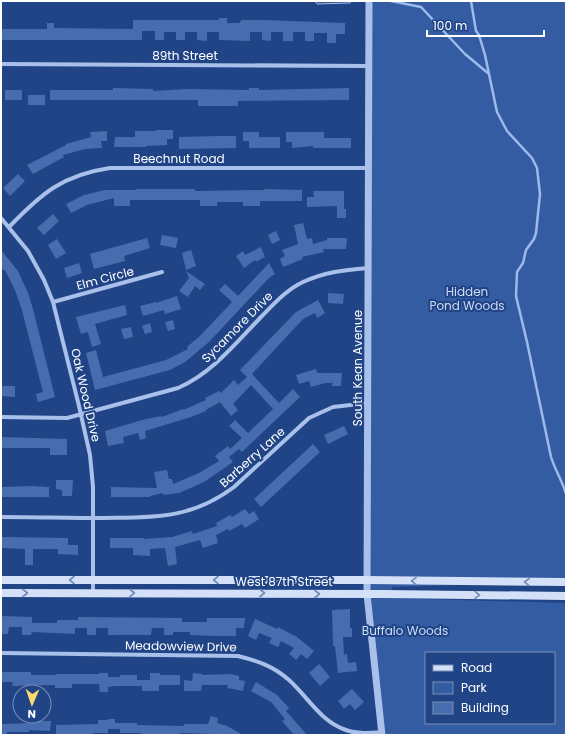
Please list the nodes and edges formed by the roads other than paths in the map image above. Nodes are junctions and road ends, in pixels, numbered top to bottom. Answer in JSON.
{"nodes":[{"id":1,"x":369,"y":1,"type":"edge"},
{"id":2,"x":1,"y":64,"type":"edge"},
{"id":3,"x":369,"y":66,"type":"junction"},
{"id":4,"x":368,"y":168,"type":"junction"},
{"id":5,"x":1,"y":218,"type":"edge"},
{"id":6,"x":9,"y":227,"type":"junction"},
{"id":7,"x":368,"y":268,"type":"junction"},
{"id":8,"x":162,"y":272,"type":"dead end"},
{"id":9,"x":53,"y":302,"type":"junction"},
{"id":10,"x":368,"y":403,"type":"junction"},
{"id":11,"x":81,"y":415,"type":"junction"},
{"id":12,"x":1,"y":417,"type":"edge"},
{"id":13,"x":1,"y":517,"type":"edge"},
{"id":14,"x":94,"y":518,"type":"junction"},
{"id":15,"x":1,"y":580,"type":"edge"},
{"id":16,"x":93,"y":580,"type":"junction"},
{"id":17,"x":367,"y":580,"type":"junction"},
{"id":18,"x":566,"y":582,"type":"edge"},
{"id":19,"x":1,"y":593,"type":"edge"},
{"id":20,"x":93,"y":593,"type":"junction"},
{"id":21,"x":367,"y":594,"type":"junction"},
{"id":22,"x":566,"y":596,"type":"edge"},
{"id":23,"x":1,"y":653,"type":"edge"},
{"id":24,"x":382,"y":734,"type":"edge"}],
"edges":[{"from":1,"to":3,"type":"street","name":"South Kean Avenue"},
{"from":2,"to":3,"type":"street","name":"89th Street"},
{"from":3,"to":4,"type":"street","name":"South Kean Avenue"},
{"from":4,"to":6,"type":"street","name":"Beechnut Road"},
{"from":4,"to":7,"type":"street","name":"South Kean Avenue"},
{"from":5,"to":6,"type":"street","name":"Oak Wood Drive"},
{"from":6,"to":9,"type":"street","name":"Oak Wood Drive"},
{"from":7,"to":10,"type":"street","name":"South Kean Avenue"},
{"from":7,"to":11,"type":"street","name":"Sycamore Drive"},
{"from":8,"to":9,"type":"street","name":"Elm Circle"},
{"from":9,"to":11,"type":"street","name":"Oak Wood Drive"},
{"from":10,"to":14,"type":"street","name":"Barberry Lane"},
{"from":10,"to":17,"type":"street","name":"South Kean Avenue"},
{"from":11,"to":12,"type":"street","name":"Sycamore Drive"},
{"from":11,"to":14,"type":"street","name":"Oak Wood Drive"},
{"from":13,"to":14,"type":"street","name":"Barberry Lane"},
{"from":14,"to":16,"type":"street","name":"Oak Wood Drive"},
{"from":16,"to":15,"type":"main road","name":"West 87th Street","one_way":true},
{"from":17,"to":16,"type":"main road","name":"West 87th Street","one_way":true},
{"from":16,"to":20,"type":"street","name":"Oak Wood Drive"},
{"from":18,"to":17,"type":"main road","name":"West 87th Street","one_way":true},
{"from":17,"to":21,"type":"street","name":"South Kean Avenue"},
{"from":19,"to":20,"type":"main road","name":"West 87th Street","one_way":true},
{"from":20,"to":21,"type":"main road","name":"West 87th Street","one_way":true},
{"from":21,"to":22,"type":"main road","name":"West 87th Street","one_way":true},
{"from":21,"to":24,"type":"street","name":"South Kean Avenue"},
{"from":23,"to":24,"type":"street","name":"Meadowview Drive"}]}
